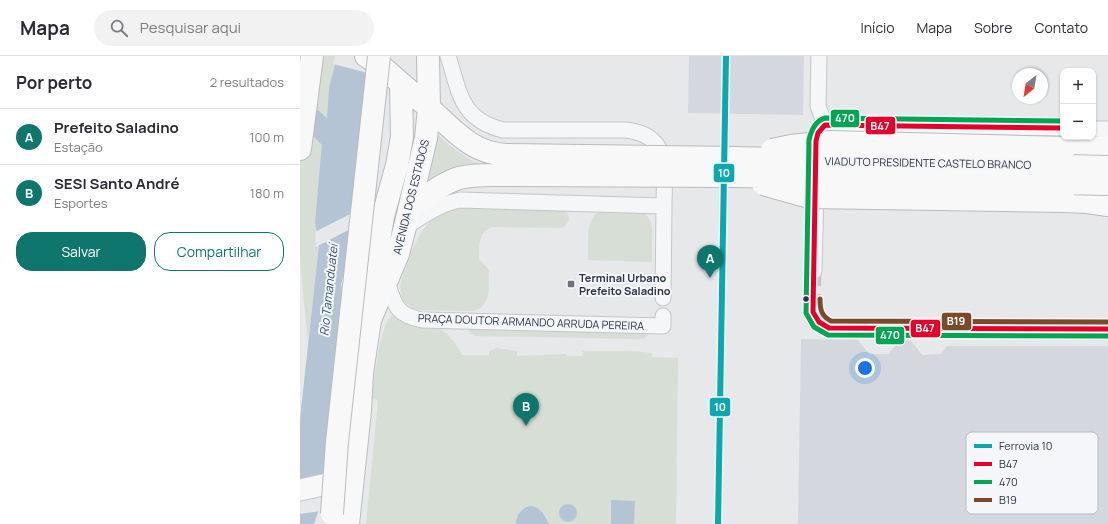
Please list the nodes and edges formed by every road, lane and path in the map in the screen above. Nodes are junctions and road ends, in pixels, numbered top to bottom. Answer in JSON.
{"nodes":[{"id":1,"x":312,"y":56,"type":"edge"},
{"id":2,"x":428,"y":56,"type":"edge"},
{"id":3,"x":448,"y":56,"type":"edge"},
{"id":4,"x":819,"y":56,"type":"edge"},
{"id":5,"x":375,"y":59,"type":"edge"},
{"id":6,"x":401,"y":84,"type":"junction"},
{"id":7,"x":429,"y":108,"type":"junction"},
{"id":8,"x":825,"y":124,"type":"junction"},
{"id":9,"x":1096,"y":129,"type":"edge"},
{"id":10,"x":1108,"y":129,"type":"edge"},
{"id":11,"x":1060,"y":138,"type":"edge"},
{"id":12,"x":1060,"y":138,"type":"edge"},
{"id":13,"x":1074,"y":140,"type":"edge"},
{"id":14,"x":1108,"y":147,"type":"edge"},
{"id":15,"x":300,"y":149,"type":"edge"},
{"id":16,"x":506,"y":165,"type":"junction"},
{"id":17,"x":735,"y":167,"type":"junction"},
{"id":18,"x":1108,"y":167,"type":"edge"},
{"id":19,"x":1108,"y":184,"type":"edge"},
{"id":20,"x":1108,"y":205,"type":"edge"},
{"id":21,"x":664,"y":206,"type":"junction"},
{"id":22,"x":408,"y":217,"type":"junction"},
{"id":23,"x":814,"y":270,"type":"tunnel mouth"},
{"id":24,"x":387,"y":281,"type":"junction"},
{"id":25,"x":663,"y":298,"type":"dead end"},
{"id":26,"x":663,"y":316,"type":"dead end"},
{"id":27,"x":815,"y":317,"type":"dead end"},
{"id":28,"x":370,"y":320,"type":"junction"},
{"id":29,"x":1108,"y":329,"type":"edge"},
{"id":30,"x":353,"y":478,"type":"junction"},
{"id":31,"x":300,"y":490,"type":"edge"},
{"id":32,"x":331,"y":524,"type":"edge"},
{"id":33,"x":348,"y":524,"type":"edge"}],
"edges":[{"from":1,"to":15,"type":"highway"},
{"from":2,"to":7,"type":"highway","name":"AVENIDA DOS ESTADOS"},
{"from":3,"to":21,"type":"street"},
{"from":4,"to":8,"type":"street"},
{"from":5,"to":6,"type":"highway","name":"VIADUTO PRESIDENTE CASTELO BRANCO"},
{"from":5,"to":32,"type":"highway","bridge":true},
{"from":6,"to":7,"type":"highway","name":"VIADUTO PRESIDENTE CASTELO BRANCO"},
{"from":6,"to":28,"type":"highway"},
{"from":7,"to":16,"type":"highway","name":"VIADUTO PRESIDENTE CASTELO BRANCO"},
{"from":7,"to":22,"type":"highway","name":"AVENIDA DOS ESTADOS"},
{"from":8,"to":11,"type":"street"},
{"from":8,"to":23,"type":"street"},
{"from":9,"to":10,"type":"street"},
{"from":12,"to":17,"type":"highway","bridge":true},
{"from":13,"to":14,"type":"highway"},
{"from":16,"to":17,"type":"highway","name":"VIADUTO PRESIDENTE CASTELO BRANCO","bridge":true},
{"from":16,"to":22,"type":"highway"},
{"from":17,"to":18,"type":"highway","name":"VIADUTO PRESIDENTE CASTELO BRANCO","bridge":true},
{"from":17,"to":19,"type":"highway","name":"VIADUTO PRESIDENTE CASTELO BRANCO","bridge":true},
{"from":17,"to":20,"type":"highway","bridge":true},
{"from":21,"to":22,"type":"street"},
{"from":21,"to":25,"type":"street"},
{"from":22,"to":24,"type":"highway","name":"AVENIDA DOS ESTADOS"},
{"from":24,"to":26,"type":"street","name":"PRAÇA DOUTOR ARMANDO ARRUDA PEREIRA"},
{"from":24,"to":28,"type":"highway","name":"AVENIDA DOS ESTADOS"},
{"from":27,"to":29,"type":"street"},
{"from":28,"to":30,"type":"highway","name":"AVENIDA DOS ESTADOS"},
{"from":30,"to":31,"type":"main road"},
{"from":30,"to":33,"type":"highway","name":"AVENIDA DOS ESTADOS"}]}
